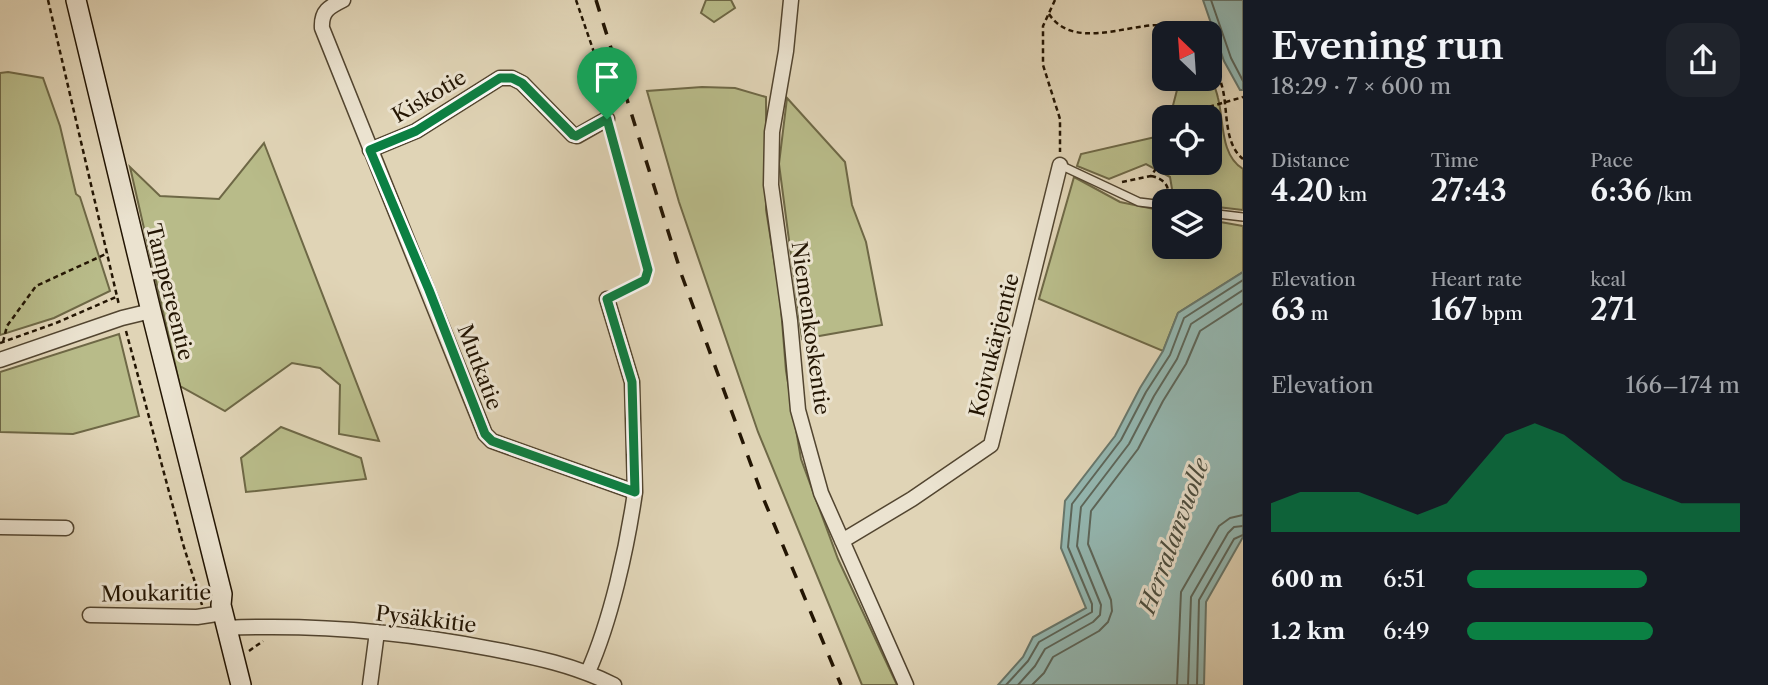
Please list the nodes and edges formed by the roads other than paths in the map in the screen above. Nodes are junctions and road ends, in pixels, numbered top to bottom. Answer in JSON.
{"nodes":[{"id":1,"x":76,"y":0,"type":"edge"},
{"id":2,"x":343,"y":0,"type":"edge"},
{"id":3,"x":791,"y":0,"type":"edge"},
{"id":4,"x":607,"y":119,"type":"road end"},
{"id":5,"x":370,"y":150,"type":"junction"},
{"id":6,"x":1060,"y":165,"type":"joint"},
{"id":7,"x":1152,"y":204,"type":"edge"},
{"id":8,"x":1222,"y":215,"type":"edge"},
{"id":9,"x":1243,"y":217,"type":"edge"},
{"id":10,"x":607,"y":299,"type":"road end"},
{"id":11,"x":150,"y":310,"type":"junction"},
{"id":12,"x":0,"y":360,"type":"edge"},
{"id":13,"x":635,"y":492,"type":"junction"},
{"id":14,"x":0,"y":527,"type":"edge"},
{"id":15,"x":66,"y":528,"type":"dead end"},
{"id":16,"x":842,"y":541,"type":"junction"},
{"id":17,"x":90,"y":615,"type":"dead end"},
{"id":18,"x":223,"y":616,"type":"junction"},
{"id":19,"x":377,"y":632,"type":"junction"},
{"id":20,"x":588,"y":672,"type":"junction"},
{"id":21,"x":241,"y":685,"type":"edge"},
{"id":22,"x":253,"y":685,"type":"edge"},
{"id":23,"x":370,"y":685,"type":"edge"},
{"id":24,"x":614,"y":685,"type":"edge"},
{"id":25,"x":906,"y":685,"type":"edge"}],
"edges":[{"from":1,"to":11,"type":"main road","name":"Tampereentie"},
{"from":2,"to":5,"type":"street","name":"Mutkatie"},
{"from":3,"to":16,"type":"street","name":"Niemenkoskentie"},
{"from":4,"to":5,"type":"street","name":"Kiskotie"},
{"from":5,"to":13,"type":"street","name":"Mutkatie"},
{"from":6,"to":7,"type":"lane"},
{"from":6,"to":16,"type":"street","name":"Koivukärjentie"},
{"from":8,"to":9,"type":"lane"},
{"from":10,"to":13,"type":"street"},
{"from":11,"to":12,"type":"street"},
{"from":11,"to":18,"type":"main road","name":"Tampereentie"},
{"from":13,"to":20,"type":"street"},
{"from":14,"to":15,"type":"street"},
{"from":16,"to":25,"type":"street","name":"Niemenkoskentie"},
{"from":17,"to":18,"type":"street","name":"Moukaritie"},
{"from":18,"to":19,"type":"street","name":"Pysäkkitie"},
{"from":18,"to":21,"type":"main road","name":"Tampereentie"},
{"from":18,"to":22,"type":"main road","name":"Tampereentie"},
{"from":19,"to":20,"type":"street","name":"Pysäkkitie"},
{"from":19,"to":23,"type":"street"},
{"from":20,"to":24,"type":"street","name":"Pysäkkitie"}]}
